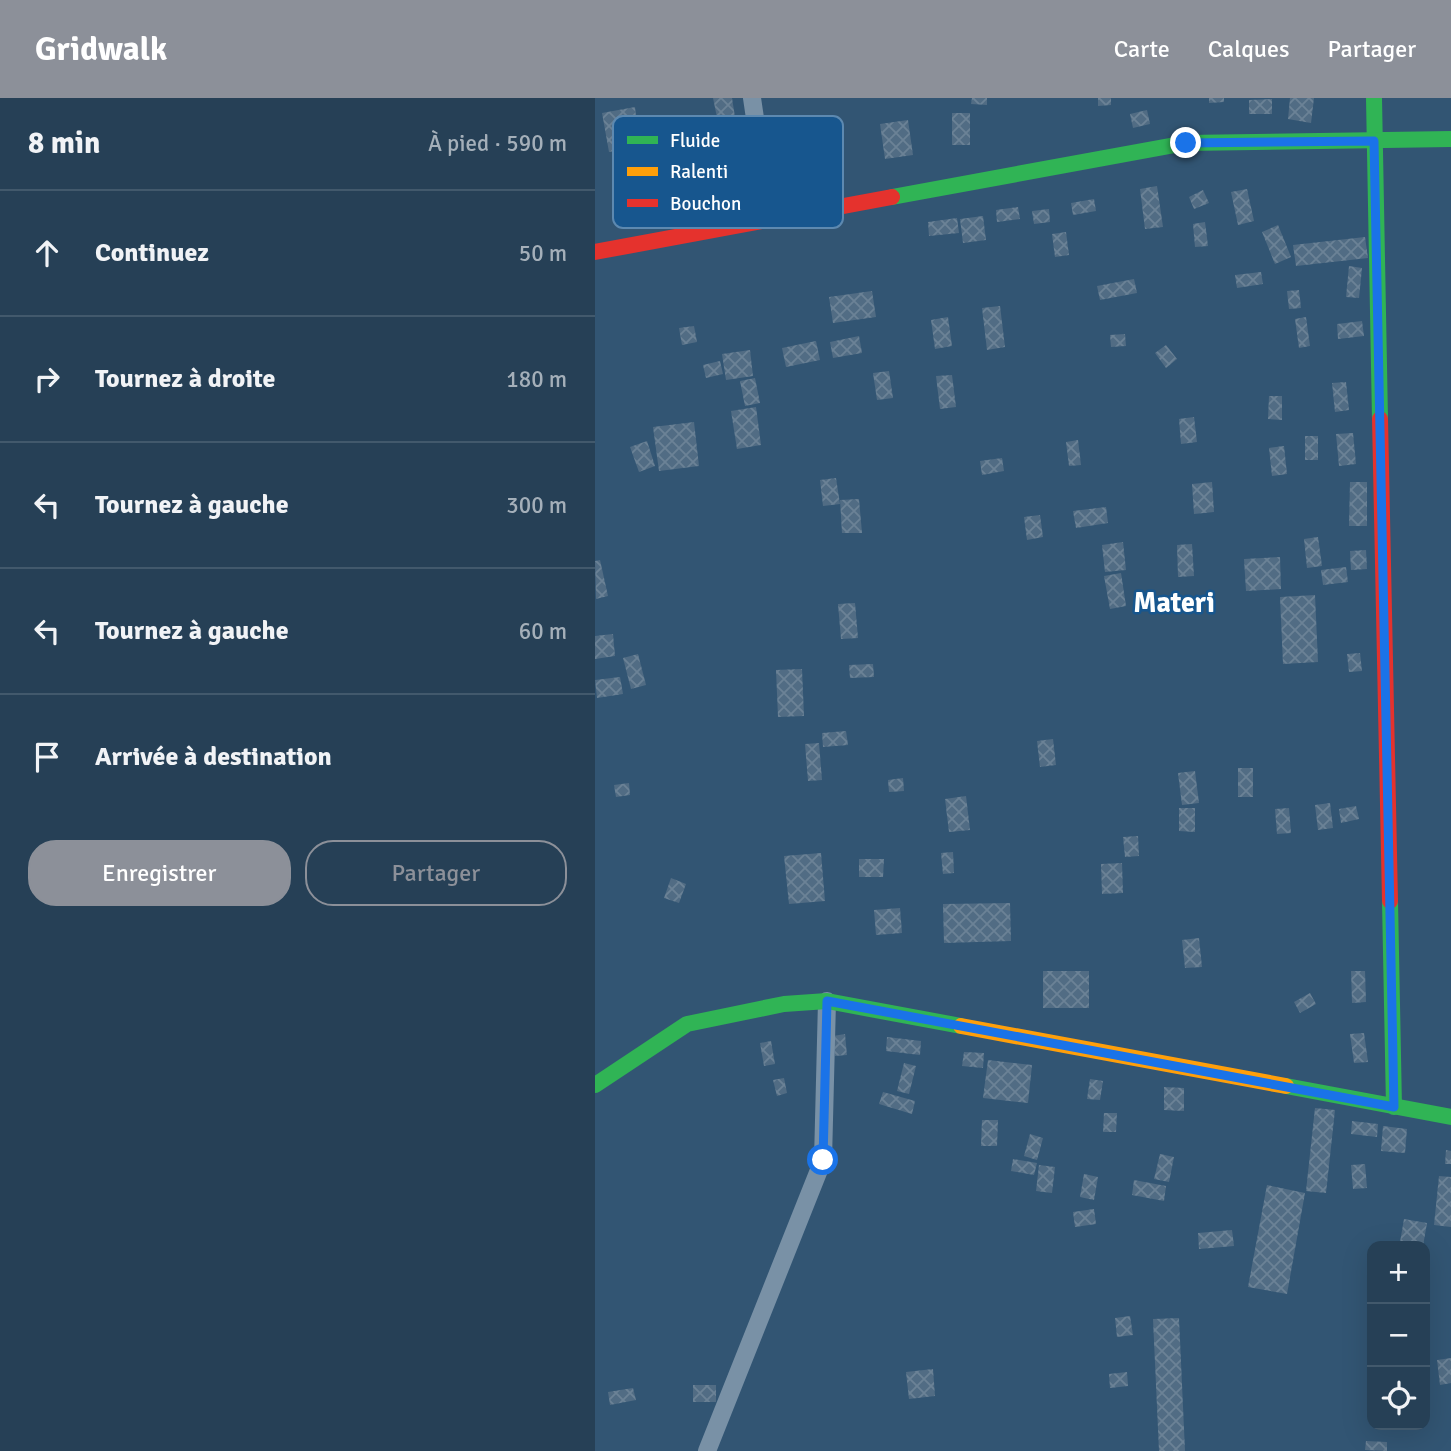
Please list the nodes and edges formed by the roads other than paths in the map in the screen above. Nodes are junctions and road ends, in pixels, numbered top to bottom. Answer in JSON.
{"nodes":[{"id":1,"x":753,"y":98,"type":"edge"},
{"id":2,"x":1374,"y":98,"type":"edge"},
{"id":3,"x":756,"y":116,"type":"edge"},
{"id":4,"x":1451,"y":139,"type":"edge"},
{"id":5,"x":1374,"y":141,"type":"junction"},
{"id":6,"x":843,"y":206,"type":"edge"},
{"id":7,"x":726,"y":228,"type":"edge"},
{"id":8,"x":595,"y":252,"type":"edge"},
{"id":9,"x":827,"y":1001,"type":"junction"},
{"id":10,"x":595,"y":1085,"type":"edge"},
{"id":11,"x":1394,"y":1107,"type":"junction"},
{"id":12,"x":1451,"y":1117,"type":"edge"},
{"id":13,"x":707,"y":1451,"type":"edge"}],
"edges":[{"from":1,"to":3,"type":"street"},
{"from":2,"to":5,"type":"street"},
{"from":4,"to":5,"type":"street"},
{"from":5,"to":6,"type":"street"},
{"from":5,"to":11,"type":"street"},
{"from":7,"to":8,"type":"street"},
{"from":9,"to":10,"type":"street"},
{"from":9,"to":11,"type":"street"},
{"from":9,"to":13,"type":"street"},
{"from":11,"to":12,"type":"street"}]}
